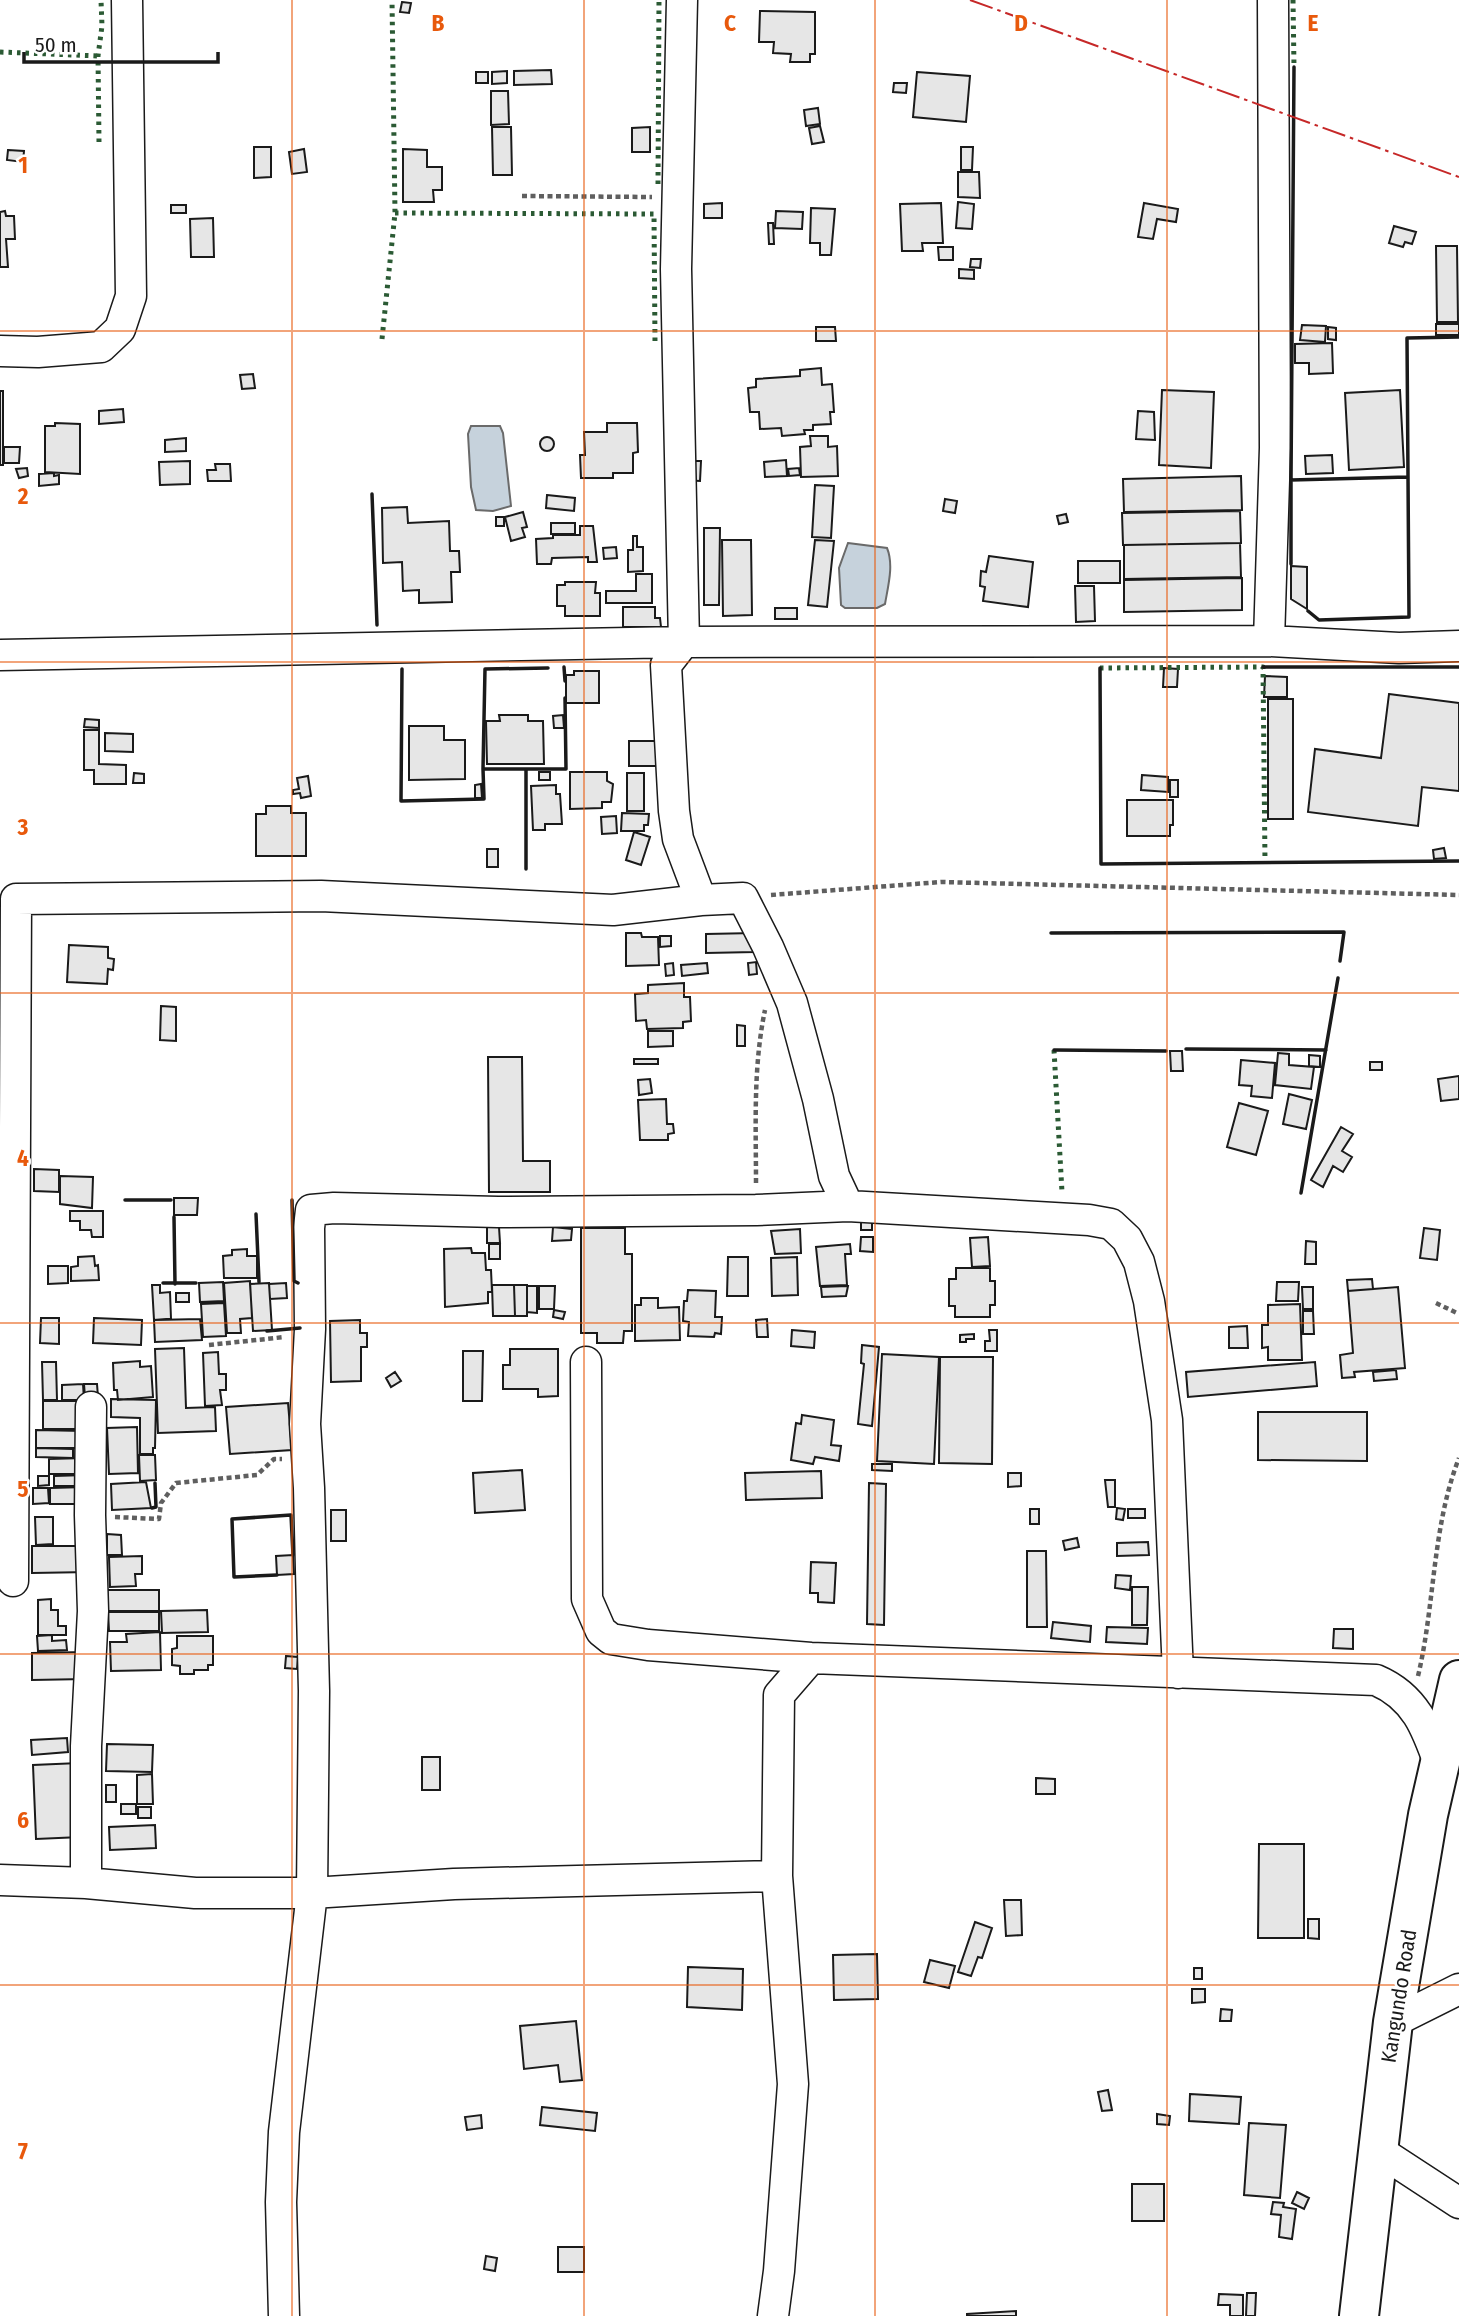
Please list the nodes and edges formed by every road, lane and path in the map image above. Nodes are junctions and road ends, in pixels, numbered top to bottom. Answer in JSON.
{"nodes":[{"id":1,"x":127,"y":0,"type":"edge"},
{"id":2,"x":682,"y":0,"type":"edge"},
{"id":3,"x":1273,"y":0,"type":"edge"},
{"id":4,"x":522,"y":196,"type":"dead end"},
{"id":5,"x":677,"y":197,"type":"junction"},
{"id":6,"x":0,"y":351,"type":"edge"},
{"id":7,"x":1269,"y":641,"type":"junction"},
{"id":8,"x":684,"y":642,"type":"junction"},
{"id":9,"x":1459,"y":646,"type":"edge"},
{"id":10,"x":0,"y":655,"type":"edge"},
{"id":11,"x":1459,"y":895,"type":"edge"},
{"id":12,"x":743,"y":898,"type":"junction"},
{"id":13,"x":8,"y":899,"type":"edge"},
{"id":14,"x":701,"y":900,"type":"junction"},
{"id":15,"x":766,"y":1005,"type":"dead end"},
{"id":16,"x":848,"y":1206,"type":"junction"},
{"id":17,"x":756,"y":1210,"type":"junction"},
{"id":18,"x":1436,"y":1303,"type":"dead end"},
{"id":19,"x":1459,"y":1314,"type":"edge"},
{"id":20,"x":310,"y":1335,"type":"junction"},
{"id":21,"x":209,"y":1345,"type":"dead end"},
{"id":22,"x":586,"y":1362,"type":"dead end"},
{"id":23,"x":91,"y":1407,"type":"dead end"},
{"id":24,"x":307,"y":1458,"type":"junction"},
{"id":25,"x":1459,"y":1458,"type":"edge"},
{"id":26,"x":90,"y":1515,"type":"junction"},
{"id":27,"x":13,"y":1581,"type":"dead end"},
{"id":28,"x":811,"y":1658,"type":"junction"},
{"id":29,"x":1178,"y":1673,"type":"junction"},
{"id":30,"x":1459,"y":1680,"type":"edge"},
{"id":31,"x":1411,"y":1706,"type":"junction"},
{"id":32,"x":1440,"y":1766,"type":"junction"},
{"id":33,"x":777,"y":1877,"type":"junction"},
{"id":34,"x":0,"y":1880,"type":"edge"},
{"id":35,"x":86,"y":1883,"type":"junction"},
{"id":36,"x":312,"y":1894,"type":"junction"},
{"id":37,"x":1459,"y":1989,"type":"edge"},
{"id":38,"x":1393,"y":2022,"type":"junction"},
{"id":39,"x":1378,"y":2150,"type":"junction"},
{"id":40,"x":1459,"y":2203,"type":"edge"},
{"id":41,"x":284,"y":2316,"type":"edge"},
{"id":42,"x":773,"y":2316,"type":"edge"},
{"id":43,"x":1359,"y":2316,"type":"edge"}],
"edges":[{"from":1,"to":6,"type":"street"},
{"from":2,"to":5,"type":"street"},
{"from":3,"to":7,"type":"street"},
{"from":4,"to":5,"type":"path"},
{"from":5,"to":8,"type":"street"},
{"from":7,"to":8,"type":"street"},
{"from":7,"to":9,"type":"street"},
{"from":8,"to":10,"type":"street"},
{"from":8,"to":14,"type":"street"},
{"from":11,"to":12,"type":"path"},
{"from":12,"to":14,"type":"street"},
{"from":12,"to":16,"type":"street"},
{"from":13,"to":14,"type":"street"},
{"from":13,"to":27,"type":"street"},
{"from":15,"to":17,"type":"path"},
{"from":16,"to":17,"type":"street"},
{"from":16,"to":29,"type":"street"},
{"from":17,"to":20,"type":"street"},
{"from":18,"to":19,"type":"path"},
{"from":20,"to":21,"type":"path"},
{"from":20,"to":24,"type":"street"},
{"from":22,"to":28,"type":"street"},
{"from":23,"to":26,"type":"street"},
{"from":24,"to":26,"type":"path"},
{"from":24,"to":36,"type":"street"},
{"from":25,"to":31,"type":"path"},
{"from":26,"to":35,"type":"street"},
{"from":28,"to":29,"type":"street"},
{"from":28,"to":33,"type":"street"},
{"from":29,"to":31,"type":"street"},
{"from":30,"to":32,"type":"highway","name":"Kangundo Road"},
{"from":31,"to":32,"type":"street"},
{"from":32,"to":38,"type":"highway","name":"Kangundo Road"},
{"from":33,"to":36,"type":"street"},
{"from":33,"to":42,"type":"street"},
{"from":34,"to":35,"type":"street"},
{"from":35,"to":36,"type":"street"},
{"from":36,"to":41,"type":"street"},
{"from":37,"to":38,"type":"street"},
{"from":38,"to":39,"type":"highway","name":"Kangundo Road"},
{"from":39,"to":40,"type":"street"},
{"from":39,"to":43,"type":"highway","name":"Kangundo Road"}]}
